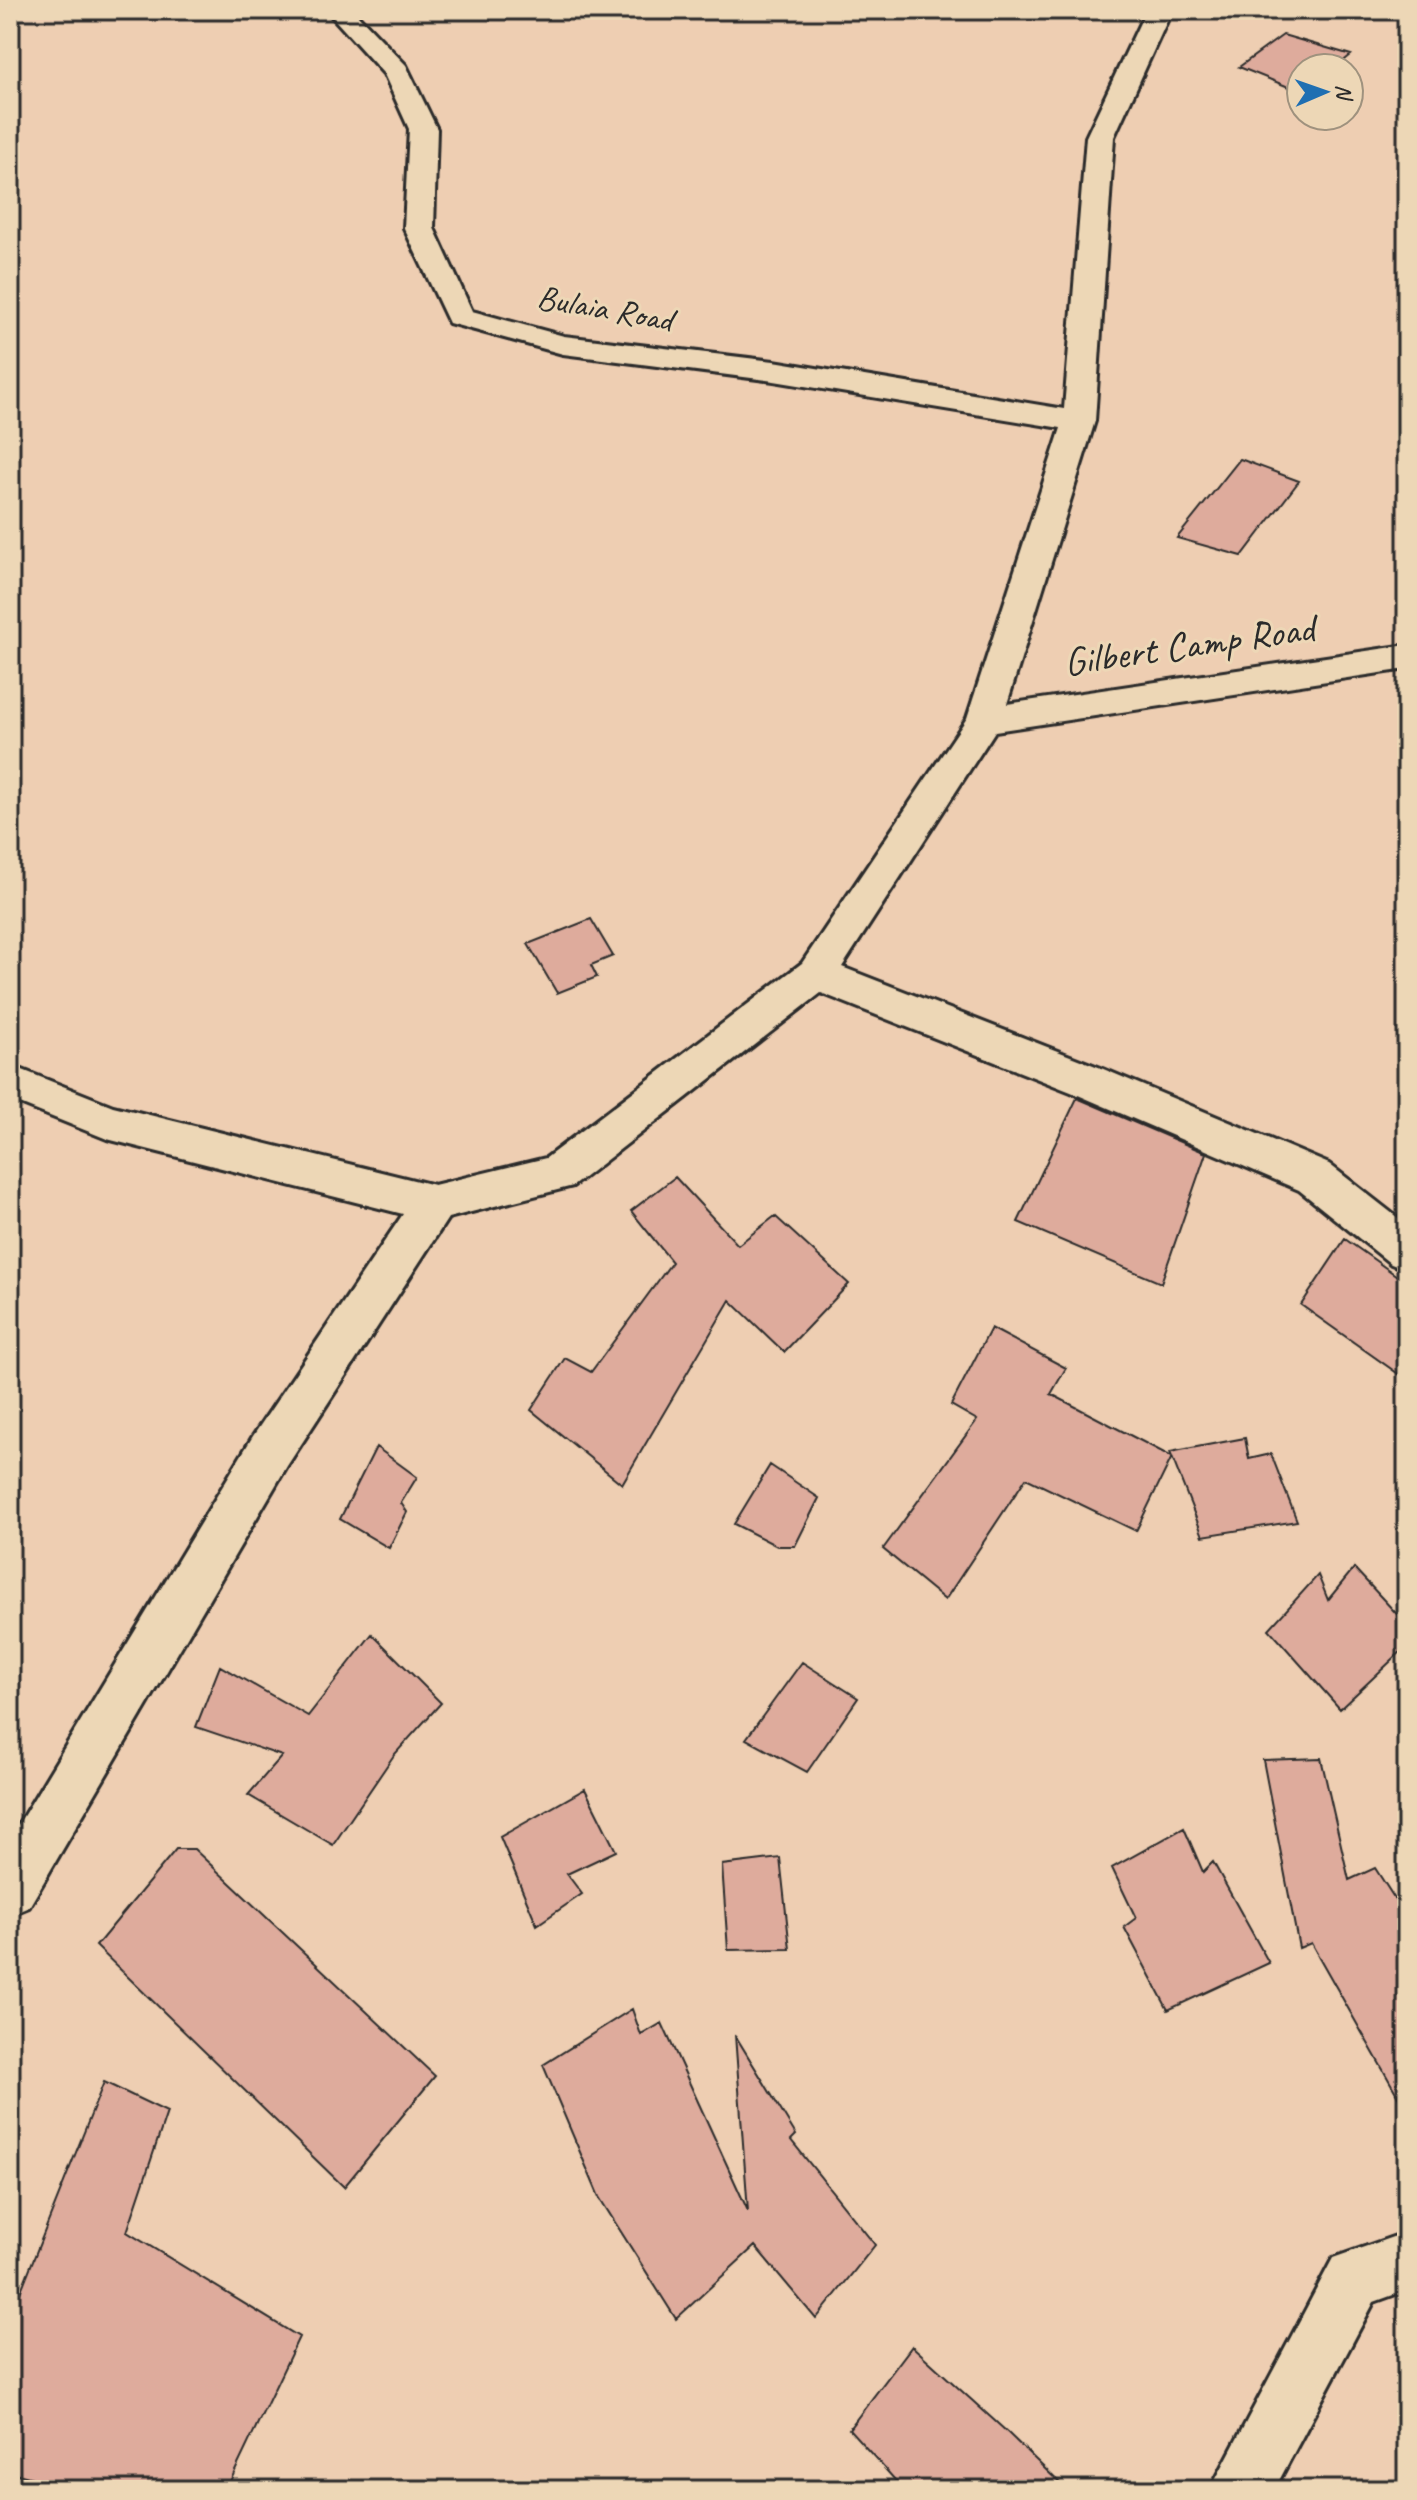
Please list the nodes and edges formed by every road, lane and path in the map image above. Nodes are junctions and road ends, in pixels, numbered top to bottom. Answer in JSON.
{"nodes":[{"id":1,"x":339,"y":10,"type":"edge"},
{"id":2,"x":1159,"y":10,"type":"edge"},
{"id":3,"x":1079,"y":421,"type":"junction"},
{"id":4,"x":1407,"y":657,"type":"edge"},
{"id":5,"x":984,"y":720,"type":"junction"},
{"id":6,"x":816,"y":974,"type":"junction"},
{"id":7,"x":10,"y":1082,"type":"edge"},
{"id":8,"x":434,"y":1203,"type":"junction"},
{"id":9,"x":1407,"y":1251,"type":"edge"},
{"id":10,"x":10,"y":1888,"type":"edge"},
{"id":11,"x":1407,"y":2261,"type":"edge"},
{"id":12,"x":1241,"y":2490,"type":"edge"}],
"edges":[{"from":1,"to":3,"type":"street","name":"Bulaia Road"},
{"from":2,"to":3,"type":"street"},
{"from":3,"to":5,"type":"street"},
{"from":4,"to":5,"type":"street","name":"Gilbert Camp Road"},
{"from":5,"to":6,"type":"street"},
{"from":6,"to":8,"type":"street"},
{"from":6,"to":9,"type":"street"},
{"from":7,"to":8,"type":"street"},
{"from":8,"to":10,"type":"street"},
{"from":11,"to":12,"type":"street"}]}
